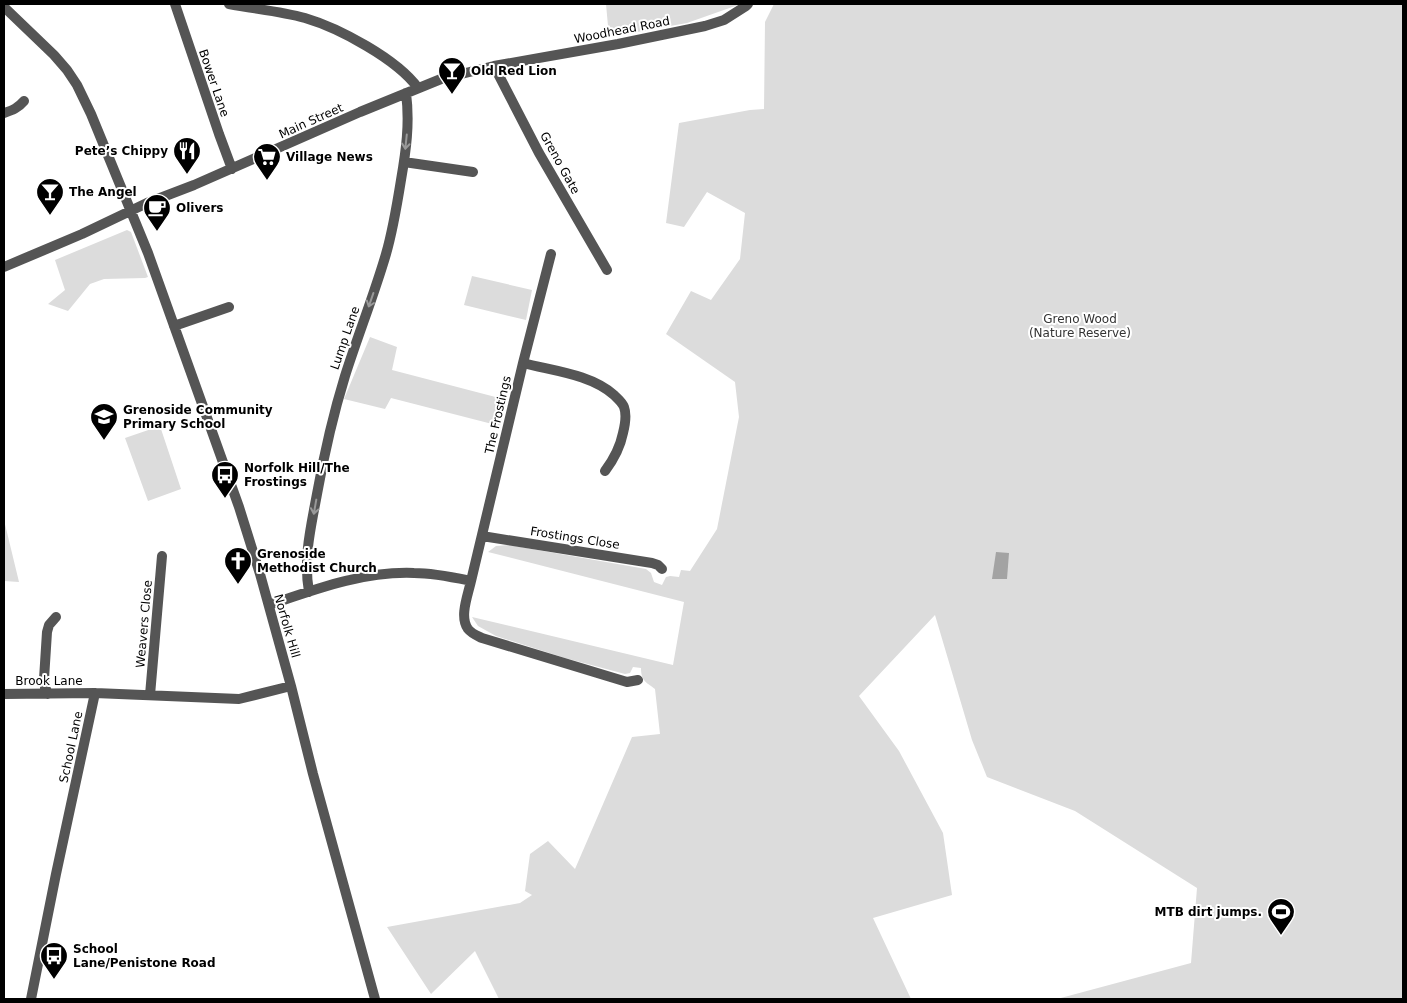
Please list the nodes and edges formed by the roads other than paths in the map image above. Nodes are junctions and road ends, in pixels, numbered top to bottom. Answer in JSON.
{"nodes":[{"id":1,"x":175,"y":4,"type":"edge"},
{"id":2,"x":229,"y":4,"type":"edge"},
{"id":3,"x":748,"y":4,"type":"edge"},
{"id":4,"x":4,"y":7,"type":"edge"},
{"id":5,"x":494,"y":66,"type":"junction"},
{"id":6,"x":418,"y":88,"type":"junction"},
{"id":7,"x":406,"y":93,"type":"junction"},
{"id":8,"x":24,"y":101,"type":"dead end"},
{"id":9,"x":4,"y":113,"type":"edge"},
{"id":10,"x":404,"y":162,"type":"junction"},
{"id":11,"x":232,"y":169,"type":"junction"},
{"id":12,"x":473,"y":172,"type":"dead end"},
{"id":13,"x":130,"y":211,"type":"junction"},
{"id":14,"x":551,"y":254,"type":"dead end"},
{"id":15,"x":4,"y":267,"type":"edge"},
{"id":16,"x":607,"y":270,"type":"dead end"},
{"id":17,"x":229,"y":307,"type":"dead end"},
{"id":18,"x":174,"y":326,"type":"junction"},
{"id":19,"x":523,"y":363,"type":"junction"},
{"id":20,"x":605,"y":471,"type":"dead end"},
{"id":21,"x":482,"y":536,"type":"junction"},
{"id":22,"x":162,"y":556,"type":"dead end"},
{"id":23,"x":662,"y":569,"type":"dead end"},
{"id":24,"x":471,"y":581,"type":"junction"},
{"id":25,"x":309,"y":592,"type":"junction"},
{"id":26,"x":269,"y":605,"type":"junction"},
{"id":27,"x":56,"y":617,"type":"dead end"},
{"id":28,"x":638,"y":680,"type":"dead end"},
{"id":29,"x":291,"y":686,"type":"junction"},
{"id":30,"x":95,"y":693,"type":"junction"},
{"id":31,"x":4,"y":694,"type":"edge"},
{"id":32,"x":48,"y":694,"type":"junction"},
{"id":33,"x":150,"y":695,"type":"junction"},
{"id":34,"x":31,"y":999,"type":"edge"},
{"id":35,"x":374,"y":999,"type":"edge"}],
"edges":[{"from":1,"to":11,"type":"street","name":"Bower Lane"},
{"from":2,"to":6,"type":"street"},
{"from":3,"to":5,"type":"street","name":"Woodhead Road"},
{"from":4,"to":13,"type":"street","name":"Norfolk Hill"},
{"from":5,"to":6,"type":"street","name":"Main Street"},
{"from":5,"to":16,"type":"street","name":"Greno Gate"},
{"from":6,"to":7,"type":"street","name":"Main Street"},
{"from":7,"to":10,"type":"street","name":"Lump Lane","one_way":true},
{"from":7,"to":11,"type":"street","name":"Main Street"},
{"from":8,"to":9,"type":"street"},
{"from":10,"to":12,"type":"street"},
{"from":10,"to":25,"type":"street","name":"Lump Lane","one_way":true},
{"from":11,"to":13,"type":"street","name":"Main Street"},
{"from":13,"to":15,"type":"street","name":"Main Street"},
{"from":13,"to":18,"type":"street","name":"Norfolk Hill"},
{"from":14,"to":19,"type":"street","name":"The Frostings"},
{"from":17,"to":18,"type":"street"},
{"from":18,"to":26,"type":"street","name":"Norfolk Hill"},
{"from":19,"to":20,"type":"street"},
{"from":19,"to":21,"type":"street","name":"The Frostings"},
{"from":21,"to":23,"type":"street","name":"Frostings Close"},
{"from":21,"to":24,"type":"street","name":"The Frostings"},
{"from":22,"to":33,"type":"street","name":"Weavers Close"},
{"from":24,"to":25,"type":"street"},
{"from":24,"to":28,"type":"street","name":"The Frostings"},
{"from":25,"to":26,"type":"street"},
{"from":26,"to":29,"type":"street","name":"Norfolk Hill"},
{"from":27,"to":32,"type":"street"},
{"from":29,"to":33,"type":"street"},
{"from":29,"to":35,"type":"street","name":"Norfolk Hill"},
{"from":30,"to":32,"type":"street","name":"Brook Lane"},
{"from":30,"to":33,"type":"street"},
{"from":30,"to":34,"type":"street","name":"School Lane"},
{"from":31,"to":32,"type":"street","name":"Brook Lane"}]}
